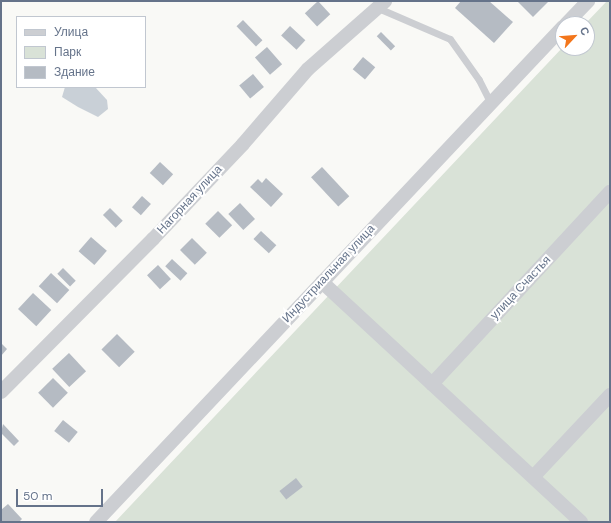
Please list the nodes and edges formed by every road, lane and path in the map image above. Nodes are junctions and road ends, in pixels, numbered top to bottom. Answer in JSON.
{"nodes":[{"id":1,"x":588,"y":1,"type":"edge"},
{"id":2,"x":381,"y":5,"type":"edge"},
{"id":3,"x":574,"y":16,"type":"edge"},
{"id":4,"x":555,"y":37,"type":"edge"},
{"id":5,"x":492,"y":104,"type":"junction"},
{"id":6,"x":610,"y":192,"type":"edge"},
{"id":7,"x":322,"y":282,"type":"junction"},
{"id":8,"x":432,"y":384,"type":"junction"},
{"id":9,"x":1,"y":392,"type":"edge"},
{"id":10,"x":610,"y":395,"type":"edge"},
{"id":11,"x":534,"y":476,"type":"junction"},
{"id":12,"x":96,"y":522,"type":"edge"},
{"id":13,"x":580,"y":522,"type":"edge"}],
"edges":[{"from":1,"to":3,"type":"street"},
{"from":2,"to":5,"type":"lane"},
{"from":2,"to":9,"type":"street","name":"Нагорная улица"},
{"from":4,"to":5,"type":"street","name":"Индустриальная улица"},
{"from":5,"to":7,"type":"street","name":"Индустриальная улица"},
{"from":6,"to":8,"type":"street","name":"улица Счастья"},
{"from":7,"to":8,"type":"street"},
{"from":7,"to":12,"type":"street","name":"Индустриальная улица"},
{"from":8,"to":11,"type":"street"},
{"from":10,"to":11,"type":"street"},
{"from":11,"to":13,"type":"street"}]}
